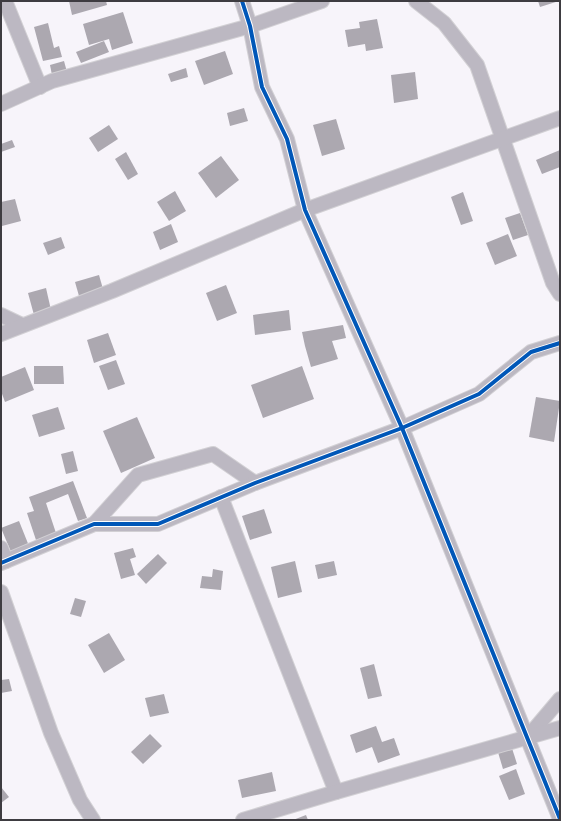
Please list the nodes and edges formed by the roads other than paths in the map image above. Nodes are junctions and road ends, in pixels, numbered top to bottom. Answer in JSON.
{"nodes":[{"id":1,"x":5,"y":1,"type":"edge"},
{"id":2,"x":242,"y":1,"type":"edge"},
{"id":3,"x":322,"y":1,"type":"edge"},
{"id":4,"x":416,"y":1,"type":"edge"},
{"id":5,"x":250,"y":26,"type":"junction"},
{"id":6,"x":40,"y":86,"type":"junction"},
{"id":7,"x":1,"y":104,"type":"edge"},
{"id":8,"x":560,"y":118,"type":"edge"},
{"id":9,"x":503,"y":139,"type":"junction"},
{"id":10,"x":305,"y":210,"type":"junction"},
{"id":11,"x":560,"y":294,"type":"edge"},
{"id":12,"x":1,"y":315,"type":"edge"},
{"id":13,"x":22,"y":325,"type":"junction"},
{"id":14,"x":1,"y":334,"type":"edge"},
{"id":15,"x":560,"y":343,"type":"edge"},
{"id":16,"x":402,"y":428,"type":"junction"},
{"id":17,"x":255,"y":483,"type":"junction"},
{"id":18,"x":221,"y":497,"type":"junction"},
{"id":19,"x":94,"y":524,"type":"junction"},
{"id":20,"x":1,"y":548,"type":"edge"},
{"id":21,"x":4,"y":562,"type":"edge"},
{"id":22,"x":1,"y":592,"type":"edge"},
{"id":23,"x":560,"y":699,"type":"edge"},
{"id":24,"x":560,"y":728,"type":"edge"},
{"id":25,"x":526,"y":738,"type":"junction"},
{"id":26,"x":336,"y":792,"type":"junction"},
{"id":27,"x":560,"y":819,"type":"edge"},
{"id":28,"x":93,"y":820,"type":"edge"},
{"id":29,"x":243,"y":820,"type":"edge"}],
"edges":[{"from":1,"to":6,"type":"street"},
{"from":2,"to":5,"type":"street"},
{"from":3,"to":5,"type":"street"},
{"from":4,"to":9,"type":"street"},
{"from":5,"to":6,"type":"street"},
{"from":5,"to":10,"type":"street"},
{"from":6,"to":7,"type":"street"},
{"from":8,"to":9,"type":"street"},
{"from":9,"to":10,"type":"street"},
{"from":9,"to":11,"type":"street"},
{"from":10,"to":13,"type":"street"},
{"from":10,"to":16,"type":"street"},
{"from":12,"to":13,"type":"street"},
{"from":13,"to":14,"type":"street"},
{"from":15,"to":16,"type":"street"},
{"from":16,"to":17,"type":"street"},
{"from":16,"to":25,"type":"street"},
{"from":17,"to":18,"type":"street"},
{"from":17,"to":19,"type":"street"},
{"from":18,"to":19,"type":"street"},
{"from":18,"to":26,"type":"street"},
{"from":19,"to":21,"type":"street"},
{"from":20,"to":21,"type":"street"},
{"from":22,"to":28,"type":"street"},
{"from":23,"to":25,"type":"street"},
{"from":24,"to":25,"type":"street"},
{"from":25,"to":26,"type":"street"},
{"from":25,"to":27,"type":"street"},
{"from":26,"to":29,"type":"street"}]}
